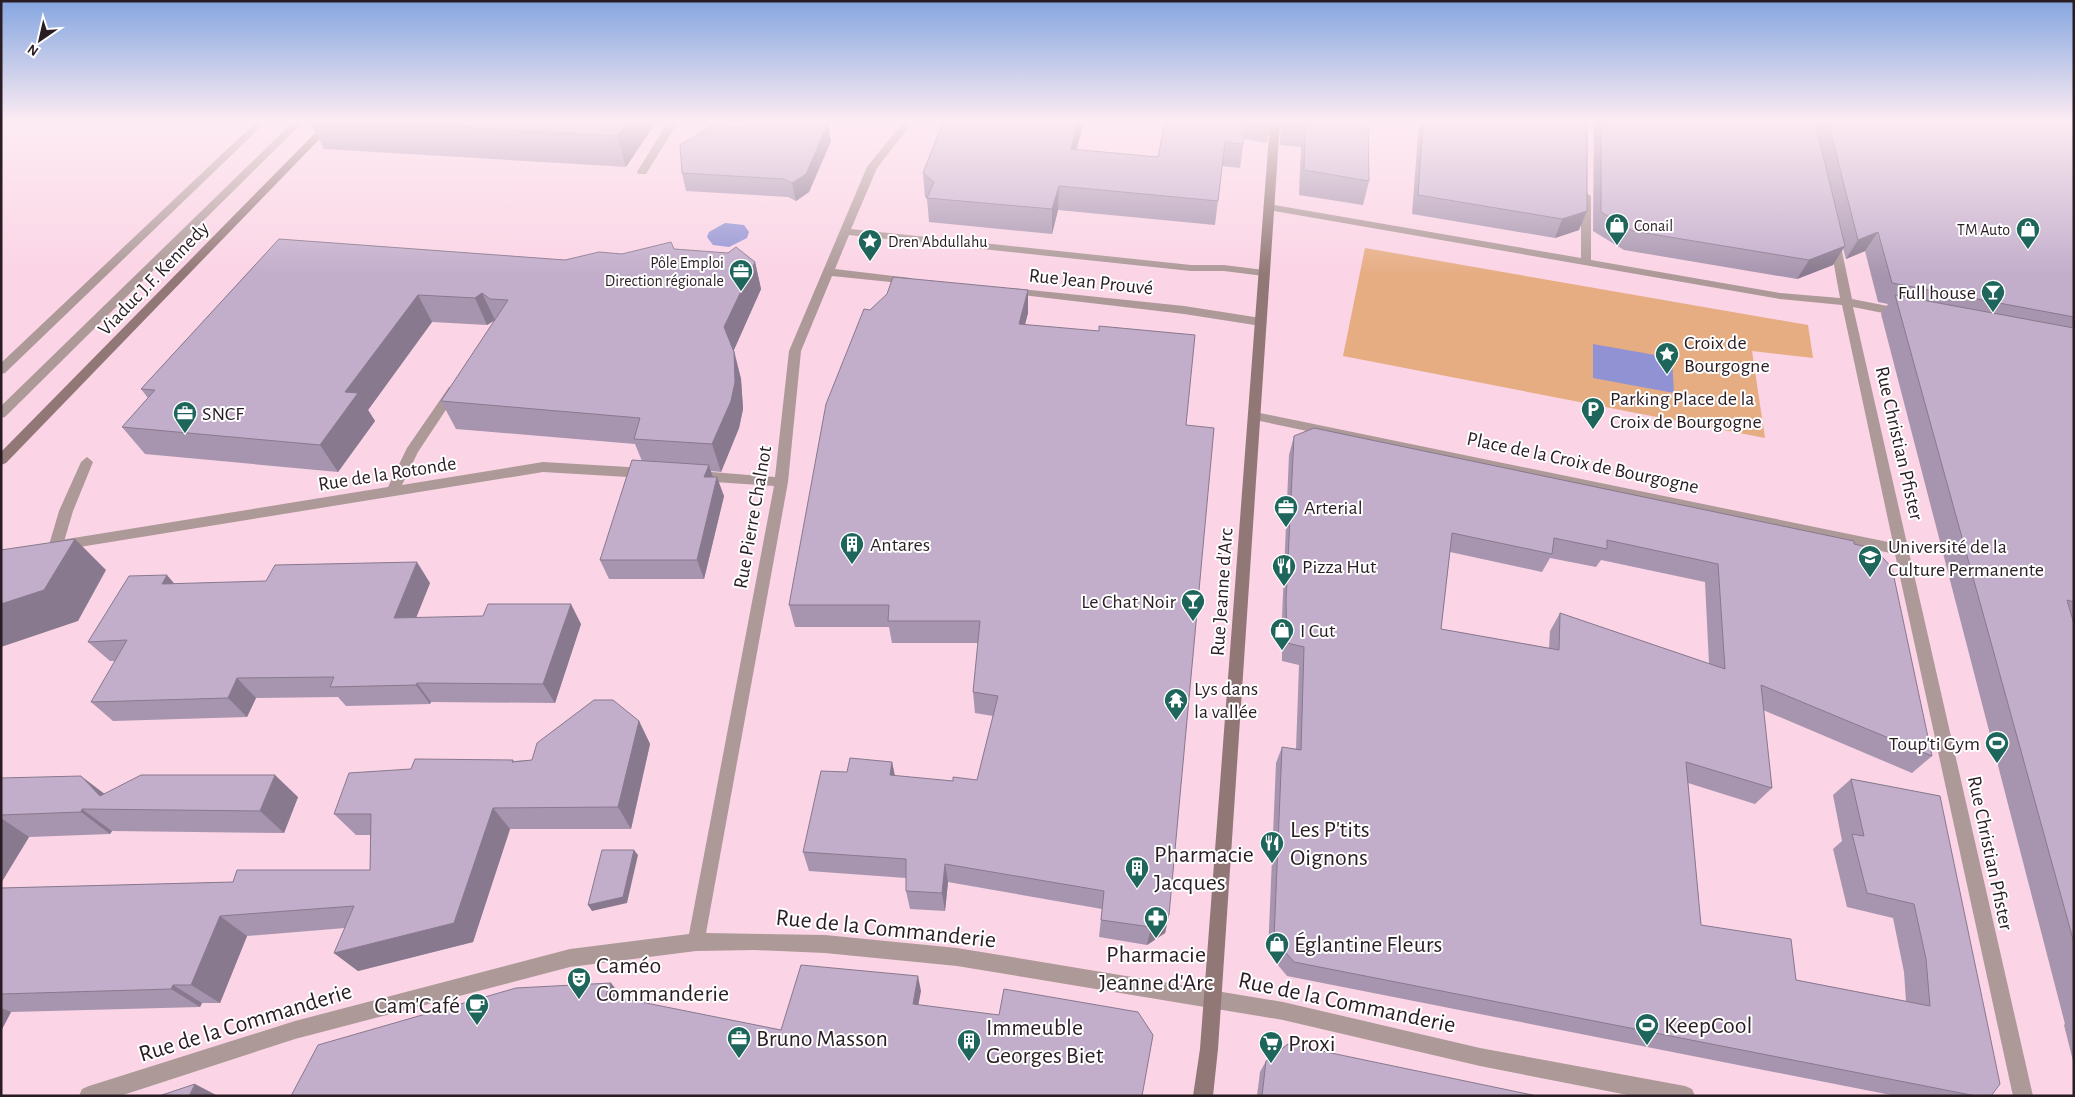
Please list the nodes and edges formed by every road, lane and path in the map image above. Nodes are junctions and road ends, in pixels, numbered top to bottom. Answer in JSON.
{"nodes":[{"id":1,"x":207,"y":173,"type":"edge"},
{"id":2,"x":246,"y":173,"type":"edge"},
{"id":3,"x":281,"y":173,"type":"edge"},
{"id":4,"x":869,"y":173,"type":"edge"},
{"id":5,"x":1271,"y":173,"type":"edge"},
{"id":6,"x":1586,"y":187,"type":"edge"},
{"id":7,"x":1268,"y":207,"type":"junction"},
{"id":8,"x":1832,"y":229,"type":"edge"},
{"id":9,"x":844,"y":231,"type":"junction"},
{"id":10,"x":1586,"y":263,"type":"junction"},
{"id":11,"x":828,"y":272,"type":"junction"},
{"id":12,"x":1264,"y":272,"type":"junction"},
{"id":13,"x":917,"y":282,"type":"edge"},
{"id":14,"x":996,"y":290,"type":"edge"},
{"id":15,"x":1848,"y":302,"type":"junction"},
{"id":16,"x":1919,"y":316,"type":"edge"},
{"id":17,"x":1260,"y":322,"type":"junction"},
{"id":18,"x":1,"y":370,"type":"edge"},
{"id":19,"x":459,"y":380,"type":"edge"},
{"id":20,"x":1,"y":414,"type":"edge"},
{"id":21,"x":1255,"y":416,"type":"junction"},
{"id":22,"x":1,"y":460,"type":"edge"},
{"id":23,"x":87,"y":462,"type":"dead end"},
{"id":24,"x":659,"y":474,"type":"edge"},
{"id":25,"x":688,"y":476,"type":"edge"},
{"id":26,"x":781,"y":482,"type":"junction"},
{"id":27,"x":392,"y":492,"type":"junction"},
{"id":28,"x":1902,"y":550,"type":"junction"},
{"id":29,"x":696,"y":942,"type":"junction"},
{"id":30,"x":1213,"y":999,"type":"junction"},
{"id":31,"x":90,"y":1096,"type":"edge"},
{"id":32,"x":1203,"y":1096,"type":"edge"},
{"id":33,"x":1685,"y":1096,"type":"edge"},
{"id":34,"x":2023,"y":1096,"type":"edge"}],
"edges":[{"from":1,"to":18,"type":"street"},
{"from":2,"to":20,"type":"street"},
{"from":3,"to":22,"type":"main road","name":"Viaduc J.F. Kennedy"},
{"from":4,"to":9,"type":"street","name":"Rue Pierre Chalnot"},
{"from":5,"to":7,"type":"main road","name":"Rue Jeanne d'Arc"},
{"from":6,"to":10,"type":"street"},
{"from":7,"to":10,"type":"street"},
{"from":7,"to":12,"type":"main road","name":"Rue Jeanne d'Arc"},
{"from":8,"to":15,"type":"street","name":"Rue Christian Pfister"},
{"from":9,"to":11,"type":"street","name":"Rue Pierre Chalnot"},
{"from":9,"to":12,"type":"street","name":"Rue Jean Prouvé"},
{"from":10,"to":15,"type":"street"},
{"from":11,"to":13,"type":"street"},
{"from":11,"to":26,"type":"street","name":"Rue Pierre Chalnot"},
{"from":12,"to":17,"type":"main road","name":"Rue Jeanne d'Arc"},
{"from":14,"to":17,"type":"street","name":"Rue Jean Prouvé"},
{"from":15,"to":16,"type":"street"},
{"from":15,"to":28,"type":"street","name":"Rue Christian Pfister"},
{"from":17,"to":21,"type":"main road","name":"Rue Jeanne d'Arc"},
{"from":19,"to":27,"type":"street"},
{"from":21,"to":28,"type":"street","name":"Place de la Croix de Bourgogne"},
{"from":21,"to":30,"type":"main road","name":"Rue Jeanne d'Arc"},
{"from":23,"to":27,"type":"street","name":"Rue de la Rotonde"},
{"from":24,"to":27,"type":"street","name":"Rue de la Rotonde"},
{"from":25,"to":26,"type":"street"},
{"from":26,"to":29,"type":"street","name":"Rue Pierre Chalnot"},
{"from":28,"to":34,"type":"street","name":"Rue Christian Pfister"},
{"from":29,"to":30,"type":"street","name":"Rue de la Commanderie"},
{"from":29,"to":31,"type":"street","name":"Rue de la Commanderie"},
{"from":30,"to":32,"type":"main road","name":"Rue Jeanne d'Arc"},
{"from":30,"to":33,"type":"street","name":"Rue de la Commanderie"}]}
